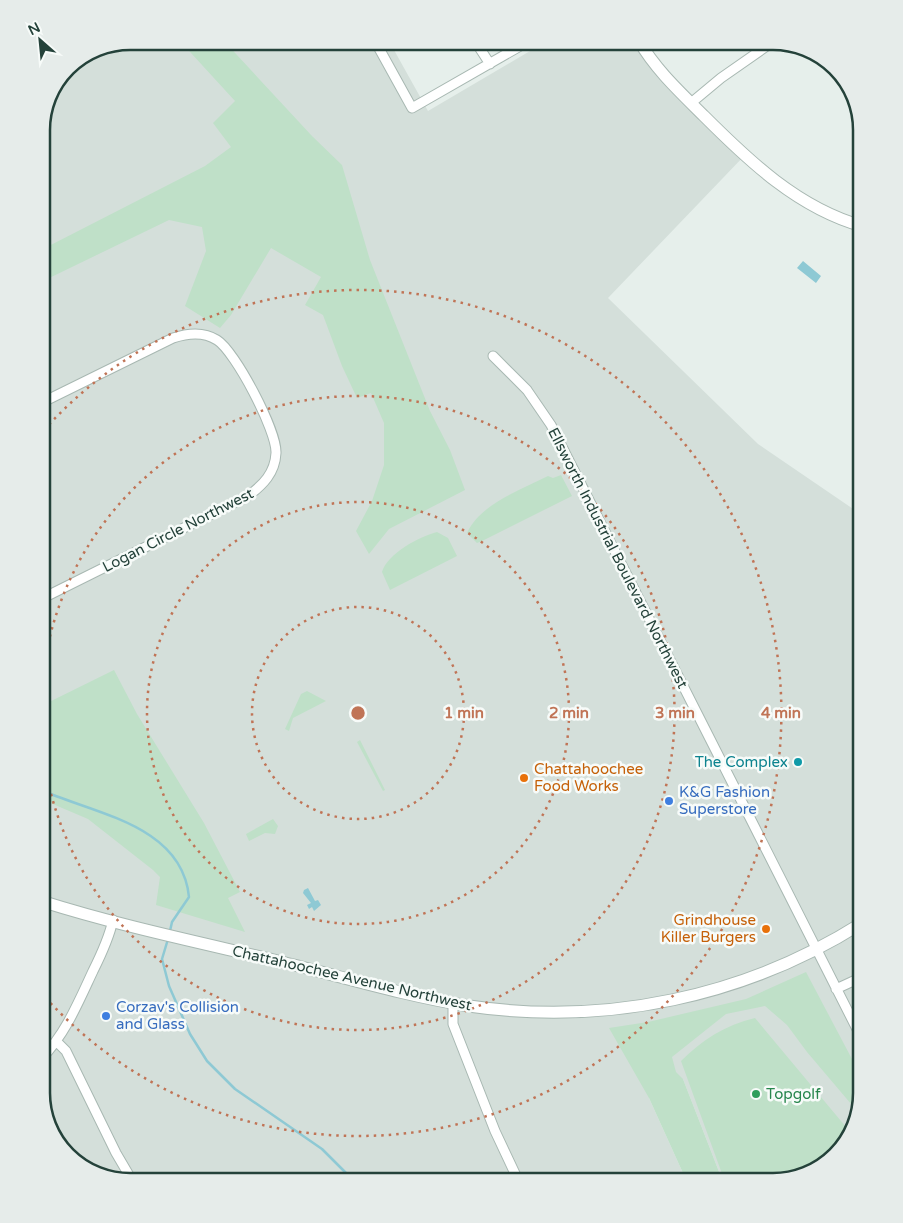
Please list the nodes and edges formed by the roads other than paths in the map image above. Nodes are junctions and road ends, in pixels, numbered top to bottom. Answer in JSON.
{"nodes":[{"id":1,"x":380,"y":50,"type":"edge"},
{"id":2,"x":481,"y":50,"type":"edge"},
{"id":3,"x":514,"y":50,"type":"edge"},
{"id":4,"x":645,"y":50,"type":"edge"},
{"id":5,"x":761,"y":50,"type":"edge"},
{"id":6,"x":490,"y":64,"type":"junction"},
{"id":7,"x":691,"y":103,"type":"junction"},
{"id":8,"x":853,"y":222,"type":"edge"},
{"id":9,"x":494,"y":356,"type":"dead end"},
{"id":10,"x":50,"y":399,"type":"edge"},
{"id":11,"x":50,"y":595,"type":"edge"},
{"id":12,"x":50,"y":903,"type":"edge"},
{"id":13,"x":113,"y":920,"type":"junction"},
{"id":14,"x":853,"y":928,"type":"edge"},
{"id":15,"x":816,"y":950,"type":"junction"},
{"id":16,"x":853,"y":981,"type":"edge"},
{"id":17,"x":836,"y":989,"type":"junction"},
{"id":18,"x":453,"y":1003,"type":"junction"},
{"id":19,"x":853,"y":1022,"type":"edge"},
{"id":20,"x":57,"y":1042,"type":"junction"},
{"id":21,"x":50,"y":1049,"type":"edge"},
{"id":22,"x":128,"y":1173,"type":"edge"},
{"id":23,"x":515,"y":1173,"type":"edge"}],
"edges":[{"from":1,"to":6,"type":"street"},
{"from":2,"to":6,"type":"street"},
{"from":3,"to":6,"type":"street"},
{"from":4,"to":7,"type":"street"},
{"from":5,"to":7,"type":"street"},
{"from":7,"to":8,"type":"street"},
{"from":9,"to":15,"type":"street","name":"Ellsworth Industrial Boulevard Northwest"},
{"from":10,"to":11,"type":"street","name":"Logan Circle Northwest"},
{"from":12,"to":13,"type":"street","name":"Chattahoochee Avenue Northwest"},
{"from":13,"to":18,"type":"street","name":"Chattahoochee Avenue Northwest"},
{"from":13,"to":20,"type":"street"},
{"from":14,"to":15,"type":"street","name":"Chattahoochee Avenue Northwest"},
{"from":15,"to":17,"type":"street","name":"Ellsworth Industrial Boulevard Northwest"},
{"from":15,"to":18,"type":"street","name":"Chattahoochee Avenue Northwest"},
{"from":16,"to":17,"type":"street"},
{"from":17,"to":19,"type":"street","name":"Ellsworth Industrial Boulevard Northwest"},
{"from":18,"to":23,"type":"street"},
{"from":20,"to":21,"type":"street"},
{"from":20,"to":22,"type":"street"}]}
